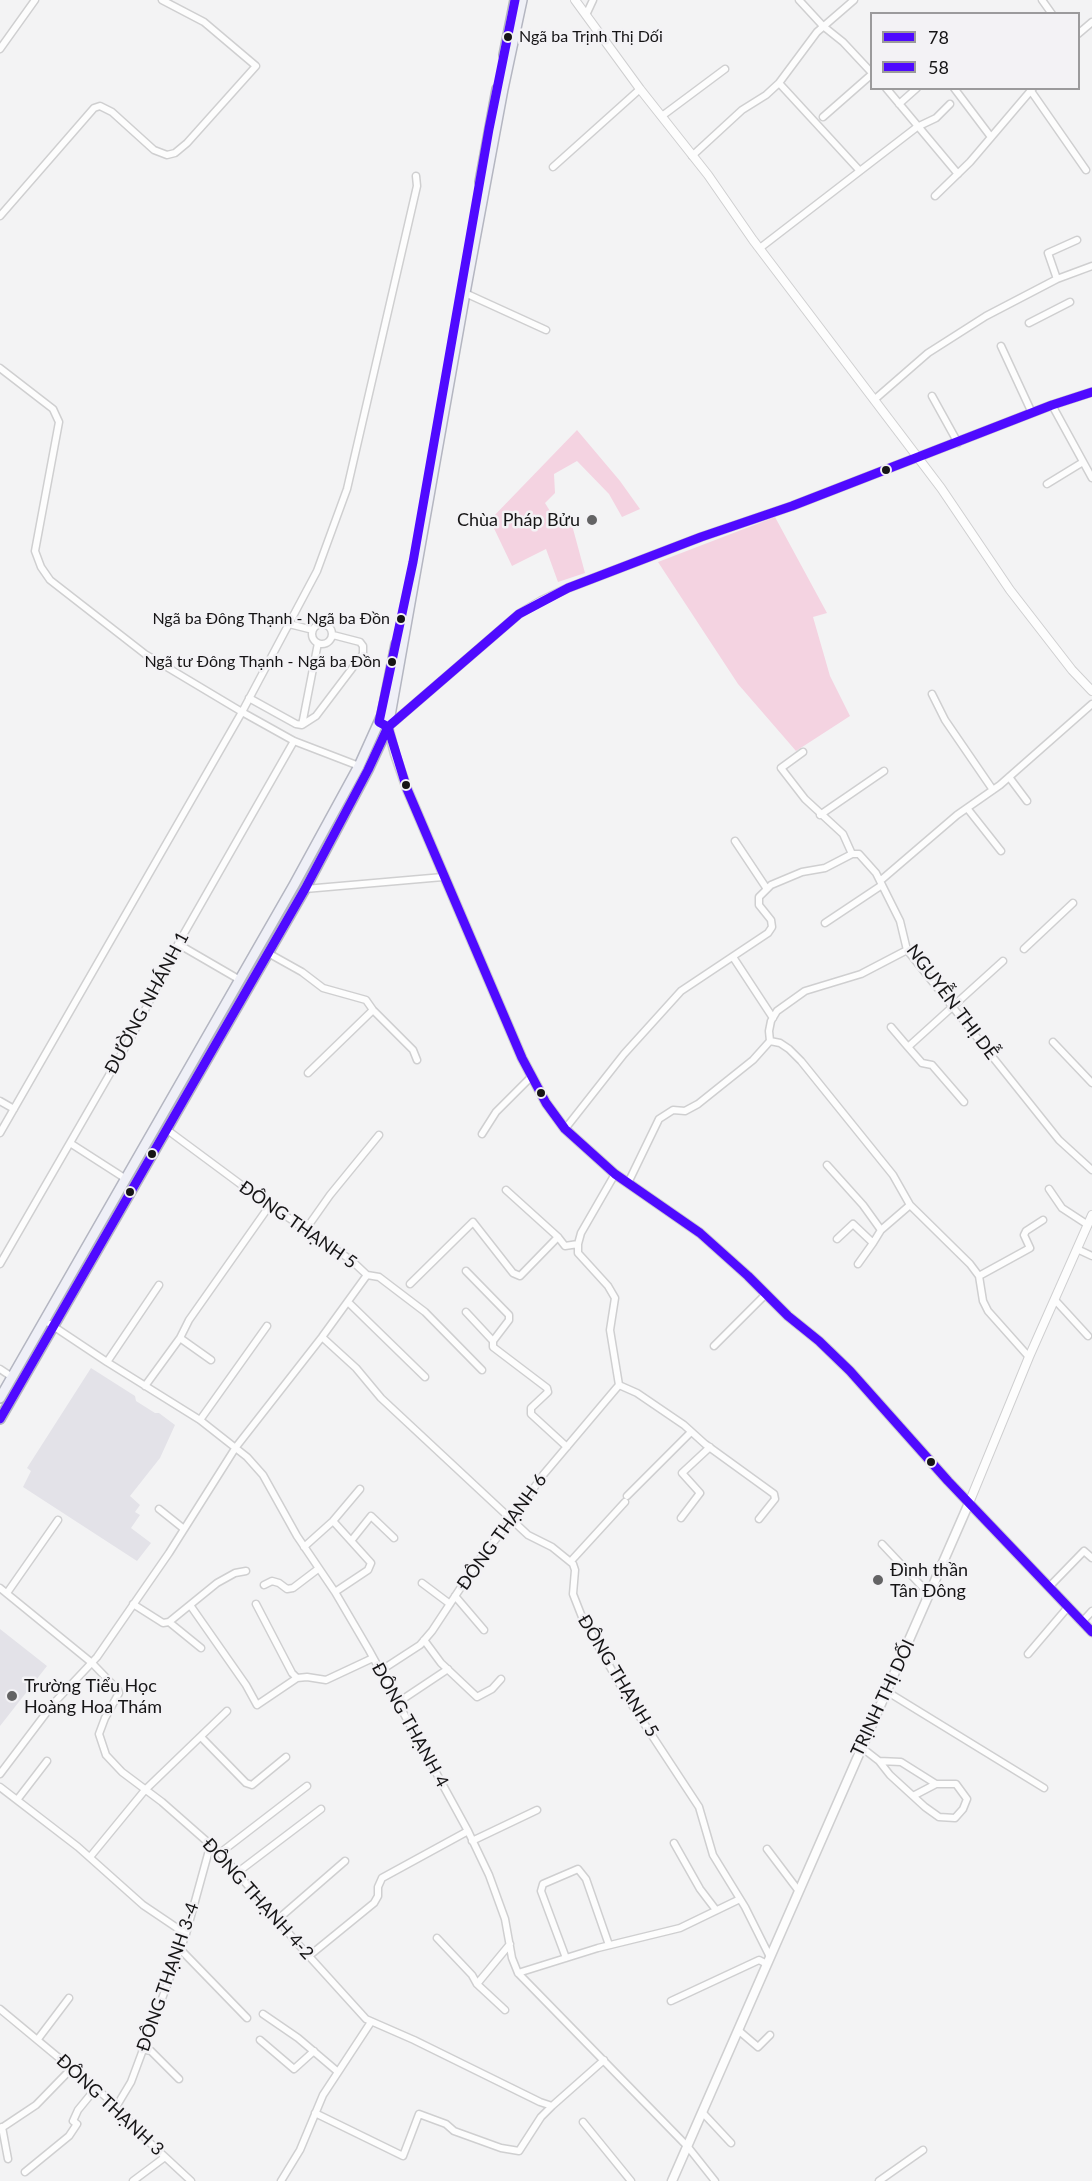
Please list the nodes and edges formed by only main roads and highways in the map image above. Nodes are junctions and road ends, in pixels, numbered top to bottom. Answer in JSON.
{"nodes":[{"id":1,"x":515,"y":0,"type":"edge"},
{"id":2,"x":522,"y":0,"type":"edge"},
{"id":3,"x":379,"y":722,"type":"junction"},
{"id":4,"x":388,"y":727,"type":"junction"},
{"id":5,"x":49,"y":1323,"type":"junction"},
{"id":6,"x":0,"y":1398,"type":"edge"},
{"id":7,"x":0,"y":1419,"type":"edge"},
{"id":8,"x":969,"y":1503,"type":"junction"},
{"id":9,"x":1092,"y":1632,"type":"edge"},
{"id":10,"x":672,"y":2181,"type":"edge"}],
"edges":[{"from":1,"to":3,"type":"main road"},
{"from":2,"to":4,"type":"main road"},
{"from":3,"to":4,"type":"main road"},
{"from":3,"to":5,"type":"main road"},
{"from":4,"to":5,"type":"main road"},
{"from":4,"to":8,"type":"main road"},
{"from":5,"to":6,"type":"main road"},
{"from":5,"to":7,"type":"main road"},
{"from":8,"to":9,"type":"main road"},
{"from":8,"to":10,"type":"main road","name":"TRỊNH THỊ DỐI"}]}
